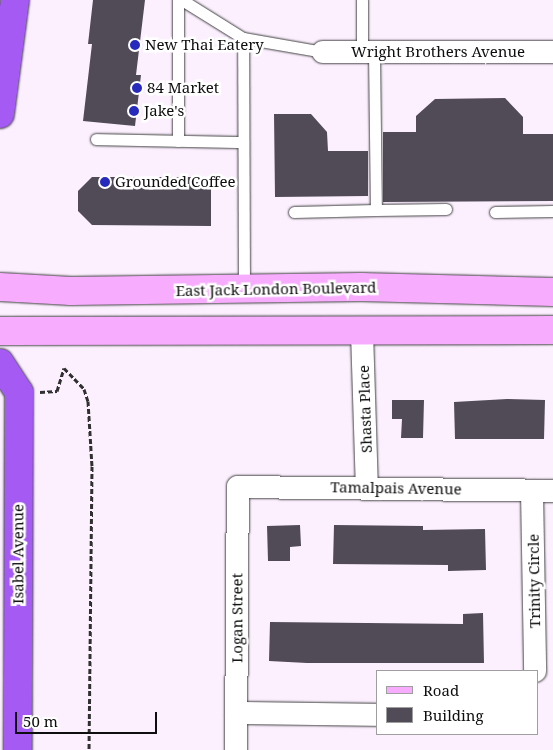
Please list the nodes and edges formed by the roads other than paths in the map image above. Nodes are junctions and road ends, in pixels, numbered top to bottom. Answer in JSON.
{"nodes":[{"id":1,"x":15,"y":0,"type":"edge"},
{"id":2,"x":178,"y":0,"type":"edge"},
{"id":3,"x":182,"y":0,"type":"edge"},
{"id":4,"x":362,"y":0,"type":"edge"},
{"id":5,"x":243,"y":38,"type":"junction"},
{"id":6,"x":323,"y":52,"type":"joint"},
{"id":7,"x":368,"y":52,"type":"junction"},
{"id":8,"x":553,"y":52,"type":"edge"},
{"id":9,"x":0,"y":114,"type":"edge"},
{"id":10,"x":96,"y":139,"type":"dead end"},
{"id":11,"x":178,"y":141,"type":"junction"},
{"id":12,"x":243,"y":142,"type":"junction"},
{"id":13,"x":446,"y":209,"type":"dead end"},
{"id":14,"x":376,"y":210,"type":"junction"},
{"id":15,"x":553,"y":210,"type":"edge"},
{"id":16,"x":294,"y":212,"type":"dead end"},
{"id":17,"x":495,"y":212,"type":"dead end"},
{"id":18,"x":0,"y":287,"type":"edge"},
{"id":19,"x":244,"y":289,"type":"junction"},
{"id":20,"x":553,"y":292,"type":"edge"},
{"id":21,"x":553,"y":330,"type":"edge"},
{"id":22,"x":0,"y":331,"type":"edge"},
{"id":23,"x":362,"y":332,"type":"junction"},
{"id":24,"x":0,"y":363,"type":"edge"},
{"id":25,"x":238,"y":487,"type":"joint"},
{"id":26,"x":367,"y":487,"type":"junction"},
{"id":27,"x":542,"y":491,"type":"edge"},
{"id":28,"x":535,"y":670,"type":"edge"},
{"id":29,"x":236,"y":714,"type":"junction"},
{"id":30,"x":376,"y":715,"type":"edge"},
{"id":31,"x":18,"y":750,"type":"edge"},
{"id":32,"x":236,"y":750,"type":"edge"}],
"edges":[{"from":1,"to":9,"type":"highway"},
{"from":2,"to":11,"type":"lane"},
{"from":3,"to":5,"type":"lane"},
{"from":4,"to":7,"type":"lane"},
{"from":5,"to":6,"type":"lane"},
{"from":5,"to":12,"type":"lane"},
{"from":6,"to":7,"type":"street","name":"Wright Brothers Avenue"},
{"from":7,"to":8,"type":"street","name":"Wright Brothers Avenue"},
{"from":7,"to":14,"type":"lane"},
{"from":10,"to":11,"type":"lane"},
{"from":11,"to":12,"type":"lane"},
{"from":12,"to":19,"type":"lane"},
{"from":13,"to":14,"type":"lane"},
{"from":14,"to":16,"type":"lane"},
{"from":15,"to":17,"type":"lane"},
{"from":18,"to":19,"type":"main road","name":"East Jack London Boulevard"},
{"from":19,"to":20,"type":"main road","name":"East Jack London Boulevard"},
{"from":21,"to":23,"type":"main road"},
{"from":22,"to":23,"type":"main road"},
{"from":23,"to":26,"type":"street","name":"Shasta Place"},
{"from":24,"to":31,"type":"highway","name":"Isabel Avenue"},
{"from":25,"to":26,"type":"street","name":"Tamalpais Avenue"},
{"from":25,"to":29,"type":"street","name":"Logan Street"},
{"from":26,"to":27,"type":"street","name":"Tamalpais Avenue"},
{"from":27,"to":28,"type":"street","name":"Trinity Circle"},
{"from":29,"to":30,"type":"street"},
{"from":29,"to":32,"type":"street","name":"Logan Street"}]}
